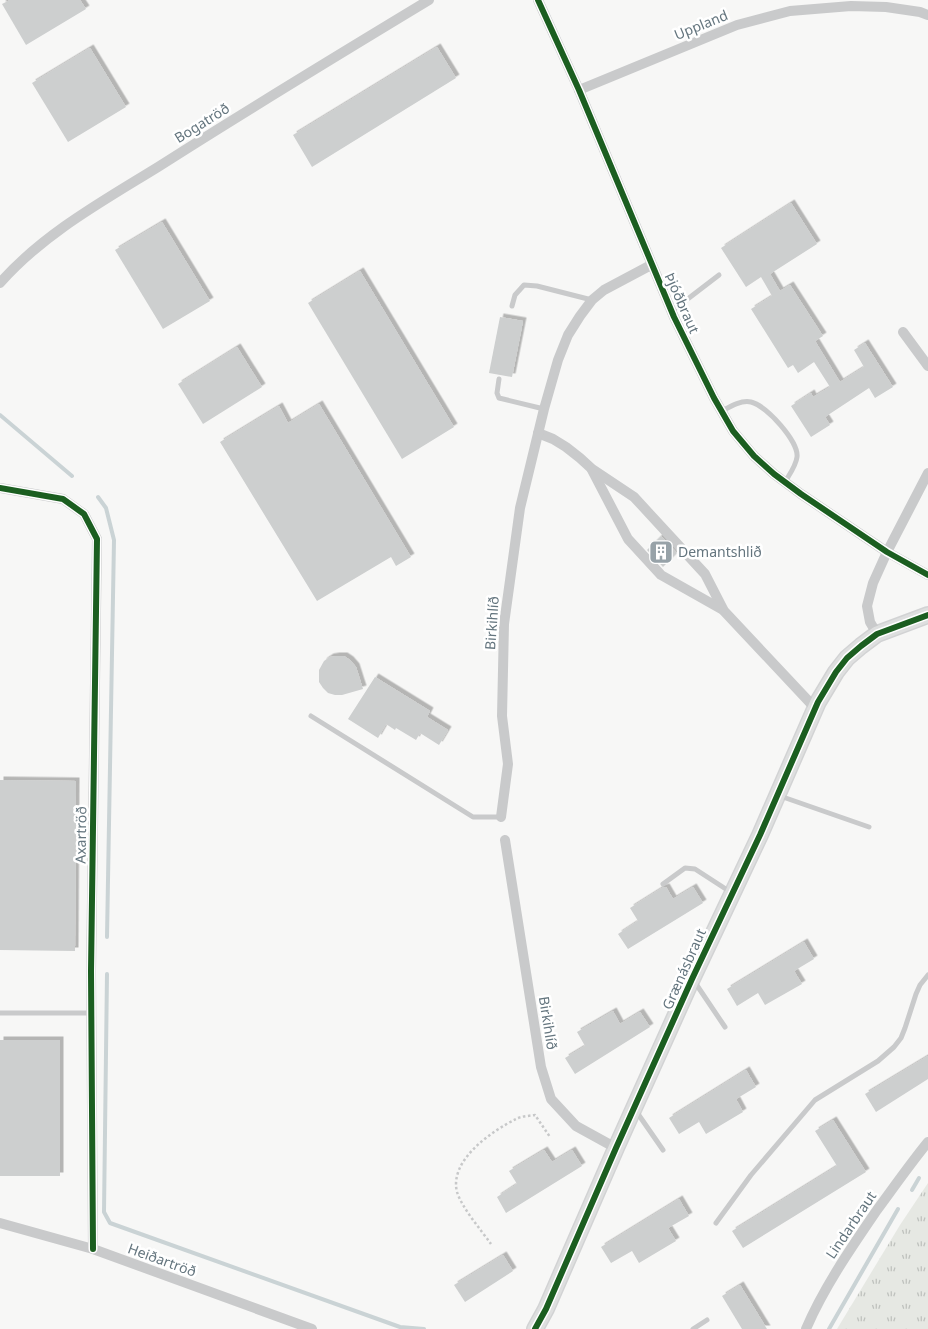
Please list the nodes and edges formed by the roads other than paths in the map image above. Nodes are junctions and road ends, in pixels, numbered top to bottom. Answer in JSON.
{"nodes":[{"id":1,"x":429,"y":0,"type":"edge"},
{"id":2,"x":538,"y":0,"type":"edge"},
{"id":3,"x":928,"y":15,"type":"edge"},
{"id":4,"x":579,"y":90,"type":"junction"},
{"id":5,"x":651,"y":265,"type":"junction"},
{"id":6,"x":718,"y":275,"type":"dead end"},
{"id":7,"x":0,"y":283,"type":"edge"},
{"id":8,"x":592,"y":300,"type":"junction"},
{"id":9,"x":512,"y":306,"type":"dead end"},
{"id":10,"x":671,"y":312,"type":"junction"},
{"id":11,"x":903,"y":332,"type":"dead end"},
{"id":12,"x":928,"y":366,"type":"edge"},
{"id":13,"x":499,"y":379,"type":"dead end"},
{"id":14,"x":544,"y":409,"type":"junction"},
{"id":15,"x":721,"y":411,"type":"junction"},
{"id":16,"x":538,"y":433,"type":"junction"},
{"id":17,"x":592,"y":469,"type":"junction"},
{"id":18,"x":928,"y":473,"type":"edge"},
{"id":19,"x":785,"y":482,"type":"junction"},
{"id":20,"x":0,"y":488,"type":"edge"},
{"id":21,"x":888,"y":552,"type":"junction"},
{"id":22,"x":928,"y":575,"type":"edge"},
{"id":23,"x":724,"y":611,"type":"junction"},
{"id":24,"x":928,"y":615,"type":"edge"},
{"id":25,"x":877,"y":634,"type":"junction"},
{"id":26,"x":815,"y":708,"type":"junction"},
{"id":27,"x":311,"y":716,"type":"dead end"},
{"id":28,"x":777,"y":795,"type":"junction"},
{"id":29,"x":501,"y":818,"type":"joint"},
{"id":30,"x":869,"y":827,"type":"dead end"},
{"id":31,"x":506,"y":840,"type":"dead end"},
{"id":32,"x":663,"y":884,"type":"dead end"},
{"id":33,"x":732,"y":893,"type":"junction"},
{"id":34,"x":928,"y":975,"type":"edge"},
{"id":35,"x":692,"y":979,"type":"junction"},
{"id":36,"x":0,"y":1013,"type":"edge"},
{"id":37,"x":92,"y":1013,"type":"junction"},
{"id":38,"x":725,"y":1027,"type":"dead end"},
{"id":39,"x":635,"y":1108,"type":"junction"},
{"id":40,"x":928,"y":1142,"type":"edge"},
{"id":41,"x":616,"y":1148,"type":"junction"},
{"id":42,"x":664,"y":1150,"type":"dead end"},
{"id":43,"x":0,"y":1223,"type":"edge"},
{"id":44,"x":716,"y":1223,"type":"dead end"},
{"id":45,"x":93,"y":1249,"type":"junction"},
{"id":46,"x":707,"y":1320,"type":"dead end"},
{"id":47,"x":294,"y":1326,"type":"edge"},
{"id":48,"x":312,"y":1329,"type":"edge"},
{"id":49,"x":535,"y":1329,"type":"edge"},
{"id":50,"x":693,"y":1329,"type":"edge"},
{"id":51,"x":806,"y":1329,"type":"edge"}],
"edges":[{"from":1,"to":7,"type":"street","name":"Bogatröð"},
{"from":2,"to":4,"type":"street","name":"Þjóðbraut"},
{"from":3,"to":4,"type":"street","name":"Uppland"},
{"from":4,"to":5,"type":"street","name":"Þjóðbraut"},
{"from":5,"to":8,"type":"street","name":"Birkihlíð"},
{"from":5,"to":10,"type":"street","name":"Þjóðbraut"},
{"from":6,"to":10,"type":"lane"},
{"from":8,"to":9,"type":"lane"},
{"from":8,"to":14,"type":"street","name":"Birkihlíð"},
{"from":10,"to":15,"type":"street","name":"Þjóðbraut"},
{"from":11,"to":12,"type":"street"},
{"from":13,"to":14,"type":"lane"},
{"from":14,"to":16,"type":"street","name":"Birkihlíð"},
{"from":15,"to":19,"type":"street","name":"Þjóðbraut"},
{"from":15,"to":19,"type":"lane"},
{"from":16,"to":17,"type":"street"},
{"from":16,"to":29,"type":"street","name":"Birkihlíð"},
{"from":17,"to":23,"type":"street"},
{"from":17,"to":23,"type":"street"},
{"from":18,"to":21,"type":"street"},
{"from":19,"to":21,"type":"street","name":"Þjóðbraut"},
{"from":20,"to":37,"type":"street","name":"Axartröð"},
{"from":21,"to":22,"type":"street"},
{"from":21,"to":25,"type":"street"},
{"from":23,"to":26,"type":"street"},
{"from":24,"to":25,"type":"street"},
{"from":25,"to":26,"type":"street","name":"Grænásbraut"},
{"from":26,"to":28,"type":"street","name":"Grænásbraut"},
{"from":27,"to":29,"type":"lane"},
{"from":28,"to":30,"type":"lane"},
{"from":28,"to":33,"type":"street","name":"Grænásbraut"},
{"from":31,"to":41,"type":"street","name":"Birkihlíð"},
{"from":32,"to":33,"type":"lane"},
{"from":33,"to":35,"type":"street","name":"Grænásbraut"},
{"from":34,"to":44,"type":"lane"},
{"from":35,"to":38,"type":"lane"},
{"from":35,"to":39,"type":"street","name":"Grænásbraut"},
{"from":36,"to":37,"type":"lane"},
{"from":37,"to":45,"type":"street","name":"Axartröð"},
{"from":39,"to":41,"type":"street","name":"Grænásbraut"},
{"from":39,"to":42,"type":"lane"},
{"from":40,"to":51,"type":"street","name":"Lindarbraut"},
{"from":41,"to":49,"type":"street","name":"Grænásbraut"},
{"from":43,"to":45,"type":"street","name":"Heiðartröð"},
{"from":45,"to":47,"type":"street","name":"Heiðartröð"},
{"from":46,"to":50,"type":"lane"},
{"from":47,"to":48,"type":"street","name":"Heiðartröð"}]}
